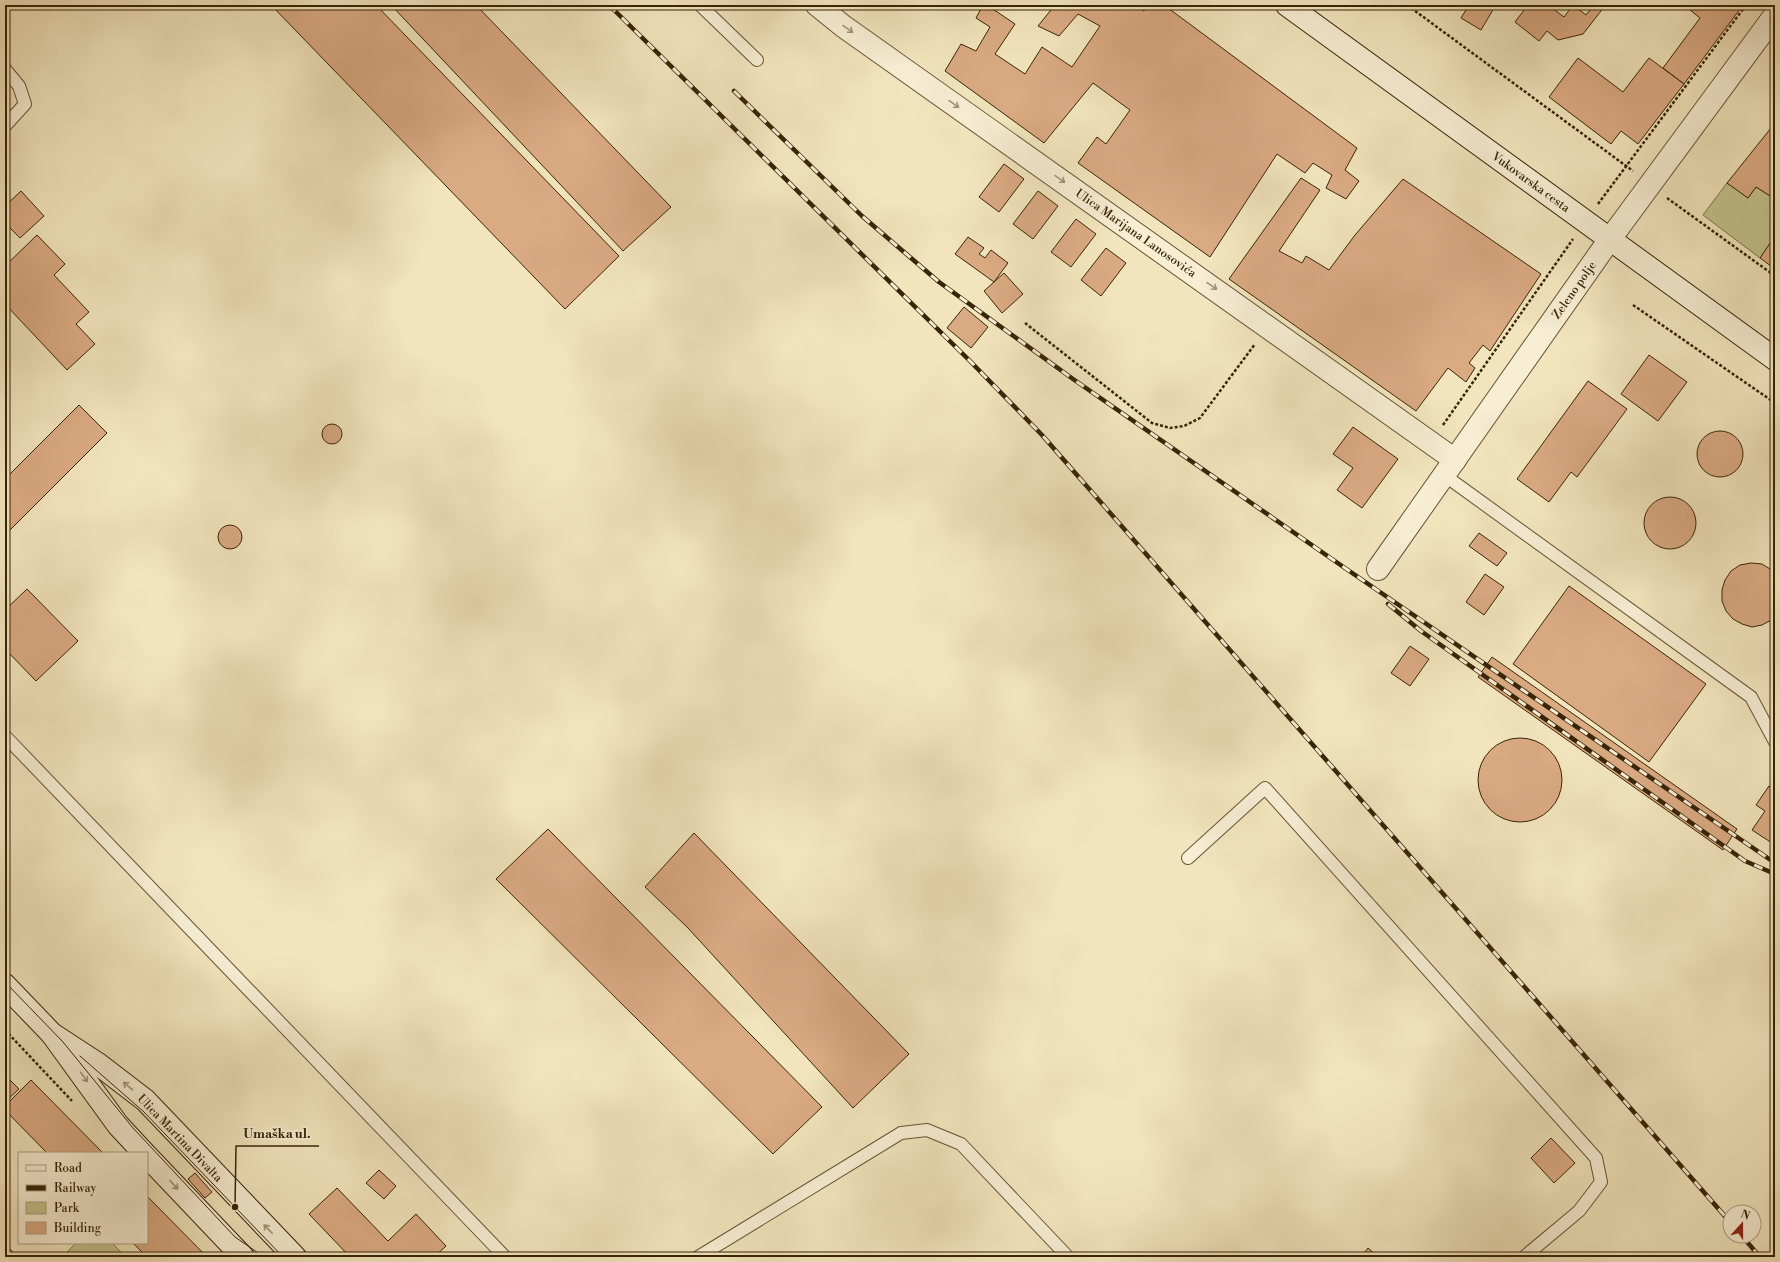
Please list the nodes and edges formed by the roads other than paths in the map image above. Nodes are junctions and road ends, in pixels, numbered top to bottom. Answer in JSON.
{"nodes":[{"id":1,"x":700,"y":5,"type":"edge"},
{"id":2,"x":817,"y":5,"type":"edge"},
{"id":3,"x":1287,"y":5,"type":"edge"},
{"id":4,"x":1775,"y":15,"type":"edge"},
{"id":5,"x":757,"y":60,"type":"dead end"},
{"id":6,"x":5,"y":69,"type":"edge"},
{"id":7,"x":5,"y":126,"type":"edge"},
{"id":8,"x":1610,"y":239,"type":"junction"},
{"id":9,"x":1775,"y":359,"type":"edge"},
{"id":10,"x":1450,"y":467,"type":"junction"},
{"id":11,"x":1378,"y":569,"type":"dead end"},
{"id":12,"x":5,"y":736,"type":"edge"},
{"id":13,"x":1775,"y":742,"type":"edge"},
{"id":14,"x":1188,"y":858,"type":"dead end"},
{"id":15,"x":5,"y":985,"type":"edge"},
{"id":16,"x":52,"y":1034,"type":"junction"},
{"id":17,"x":143,"y":1152,"type":"edge"},
{"id":18,"x":148,"y":1157,"type":"edge"},
{"id":19,"x":243,"y":1257,"type":"edge"},
{"id":20,"x":295,"y":1257,"type":"edge"},
{"id":21,"x":504,"y":1257,"type":"edge"},
{"id":22,"x":698,"y":1257,"type":"edge"},
{"id":23,"x":1068,"y":1257,"type":"edge"},
{"id":24,"x":1524,"y":1257,"type":"edge"}],
"edges":[{"from":1,"to":5,"type":"lane"},
{"from":2,"to":10,"type":"street","name":"Ulica Marijana Lanosovića","one_way":true},
{"from":3,"to":8,"type":"street","name":"Vukovarska cesta"},
{"from":4,"to":8,"type":"street","name":"Zeleno polje"},
{"from":6,"to":7,"type":"lane"},
{"from":8,"to":9,"type":"street","name":"Vukovarska cesta"},
{"from":8,"to":10,"type":"street","name":"Zeleno polje"},
{"from":10,"to":11,"type":"street","name":"Zeleno polje"},
{"from":10,"to":13,"type":"lane"},
{"from":12,"to":21,"type":"lane"},
{"from":14,"to":24,"type":"lane"},
{"from":15,"to":16,"type":"street","name":"Ulica Martina Divalta"},
{"from":16,"to":17,"type":"street","name":"Ulica Martina Divalta","one_way":true},
{"from":20,"to":16,"type":"street","name":"Ulica Martina Divalta","one_way":true},
{"from":18,"to":19,"type":"street","one_way":true},
{"from":22,"to":23,"type":"lane"}]}
